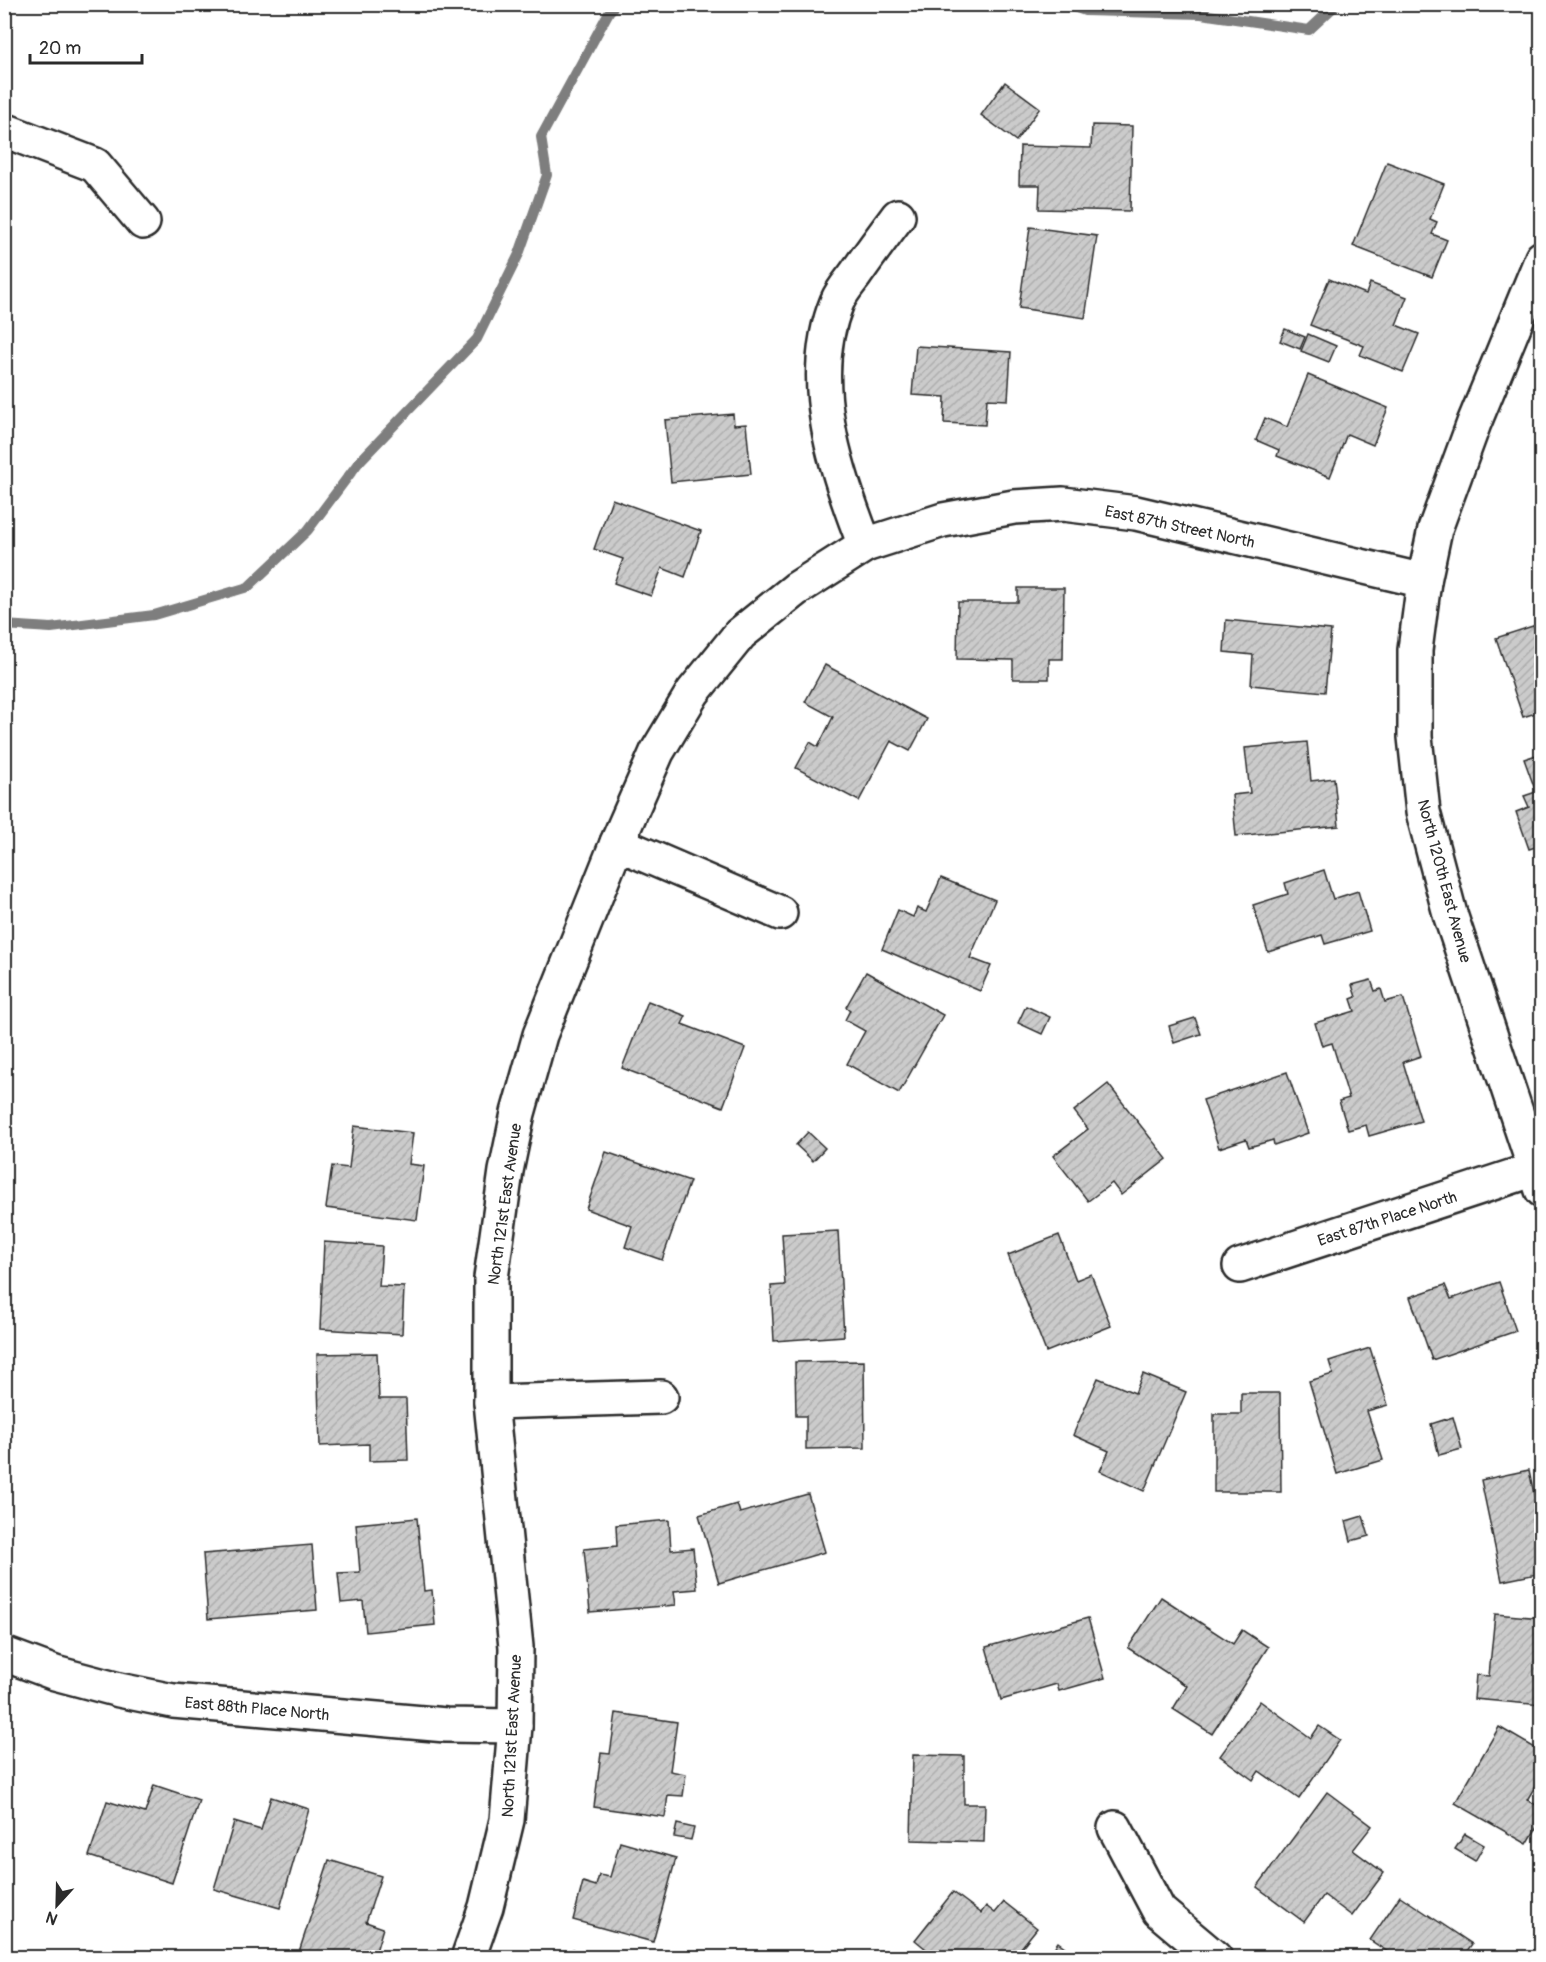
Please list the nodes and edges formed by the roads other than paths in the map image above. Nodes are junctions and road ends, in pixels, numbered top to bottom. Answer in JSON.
{"nodes":[{"id":1,"x":4,"y":130,"type":"edge"},
{"id":2,"x":898,"y":216,"type":"dead end"},
{"id":3,"x":143,"y":222,"type":"dead end"},
{"id":4,"x":1542,"y":258,"type":"edge"},
{"id":5,"x":865,"y":545,"type":"junction"},
{"id":6,"x":1424,"y":581,"type":"junction"},
{"id":7,"x":617,"y":843,"type":"junction"},
{"id":8,"x":780,"y":913,"type":"dead end"},
{"id":9,"x":1538,"y":1180,"type":"edge"},
{"id":10,"x":1239,"y":1266,"type":"dead end"},
{"id":11,"x":661,"y":1396,"type":"dead end"},
{"id":12,"x":491,"y":1402,"type":"junction"},
{"id":13,"x":4,"y":1653,"type":"edge"},
{"id":14,"x":515,"y":1725,"type":"junction"},
{"id":15,"x":1115,"y":1828,"type":"dead end"},
{"id":16,"x":468,"y":1958,"type":"edge"},
{"id":17,"x":1215,"y":1958,"type":"edge"}],
"edges":[{"from":1,"to":3,"type":"street"},
{"from":2,"to":5,"type":"street"},
{"from":4,"to":6,"type":"street","name":"North 120th East Avenue"},
{"from":5,"to":6,"type":"street","name":"East 87th Street North"},
{"from":5,"to":7,"type":"street","name":"North 121st East Avenue"},
{"from":6,"to":9,"type":"street","name":"North 120th East Avenue"},
{"from":7,"to":8,"type":"street"},
{"from":7,"to":12,"type":"street","name":"North 121st East Avenue"},
{"from":9,"to":10,"type":"street","name":"East 87th Place North"},
{"from":11,"to":12,"type":"street"},
{"from":12,"to":14,"type":"street","name":"North 121st East Avenue"},
{"from":13,"to":14,"type":"street","name":"East 88th Place North"},
{"from":14,"to":16,"type":"street","name":"North 121st East Avenue"},
{"from":15,"to":17,"type":"street"}]}
